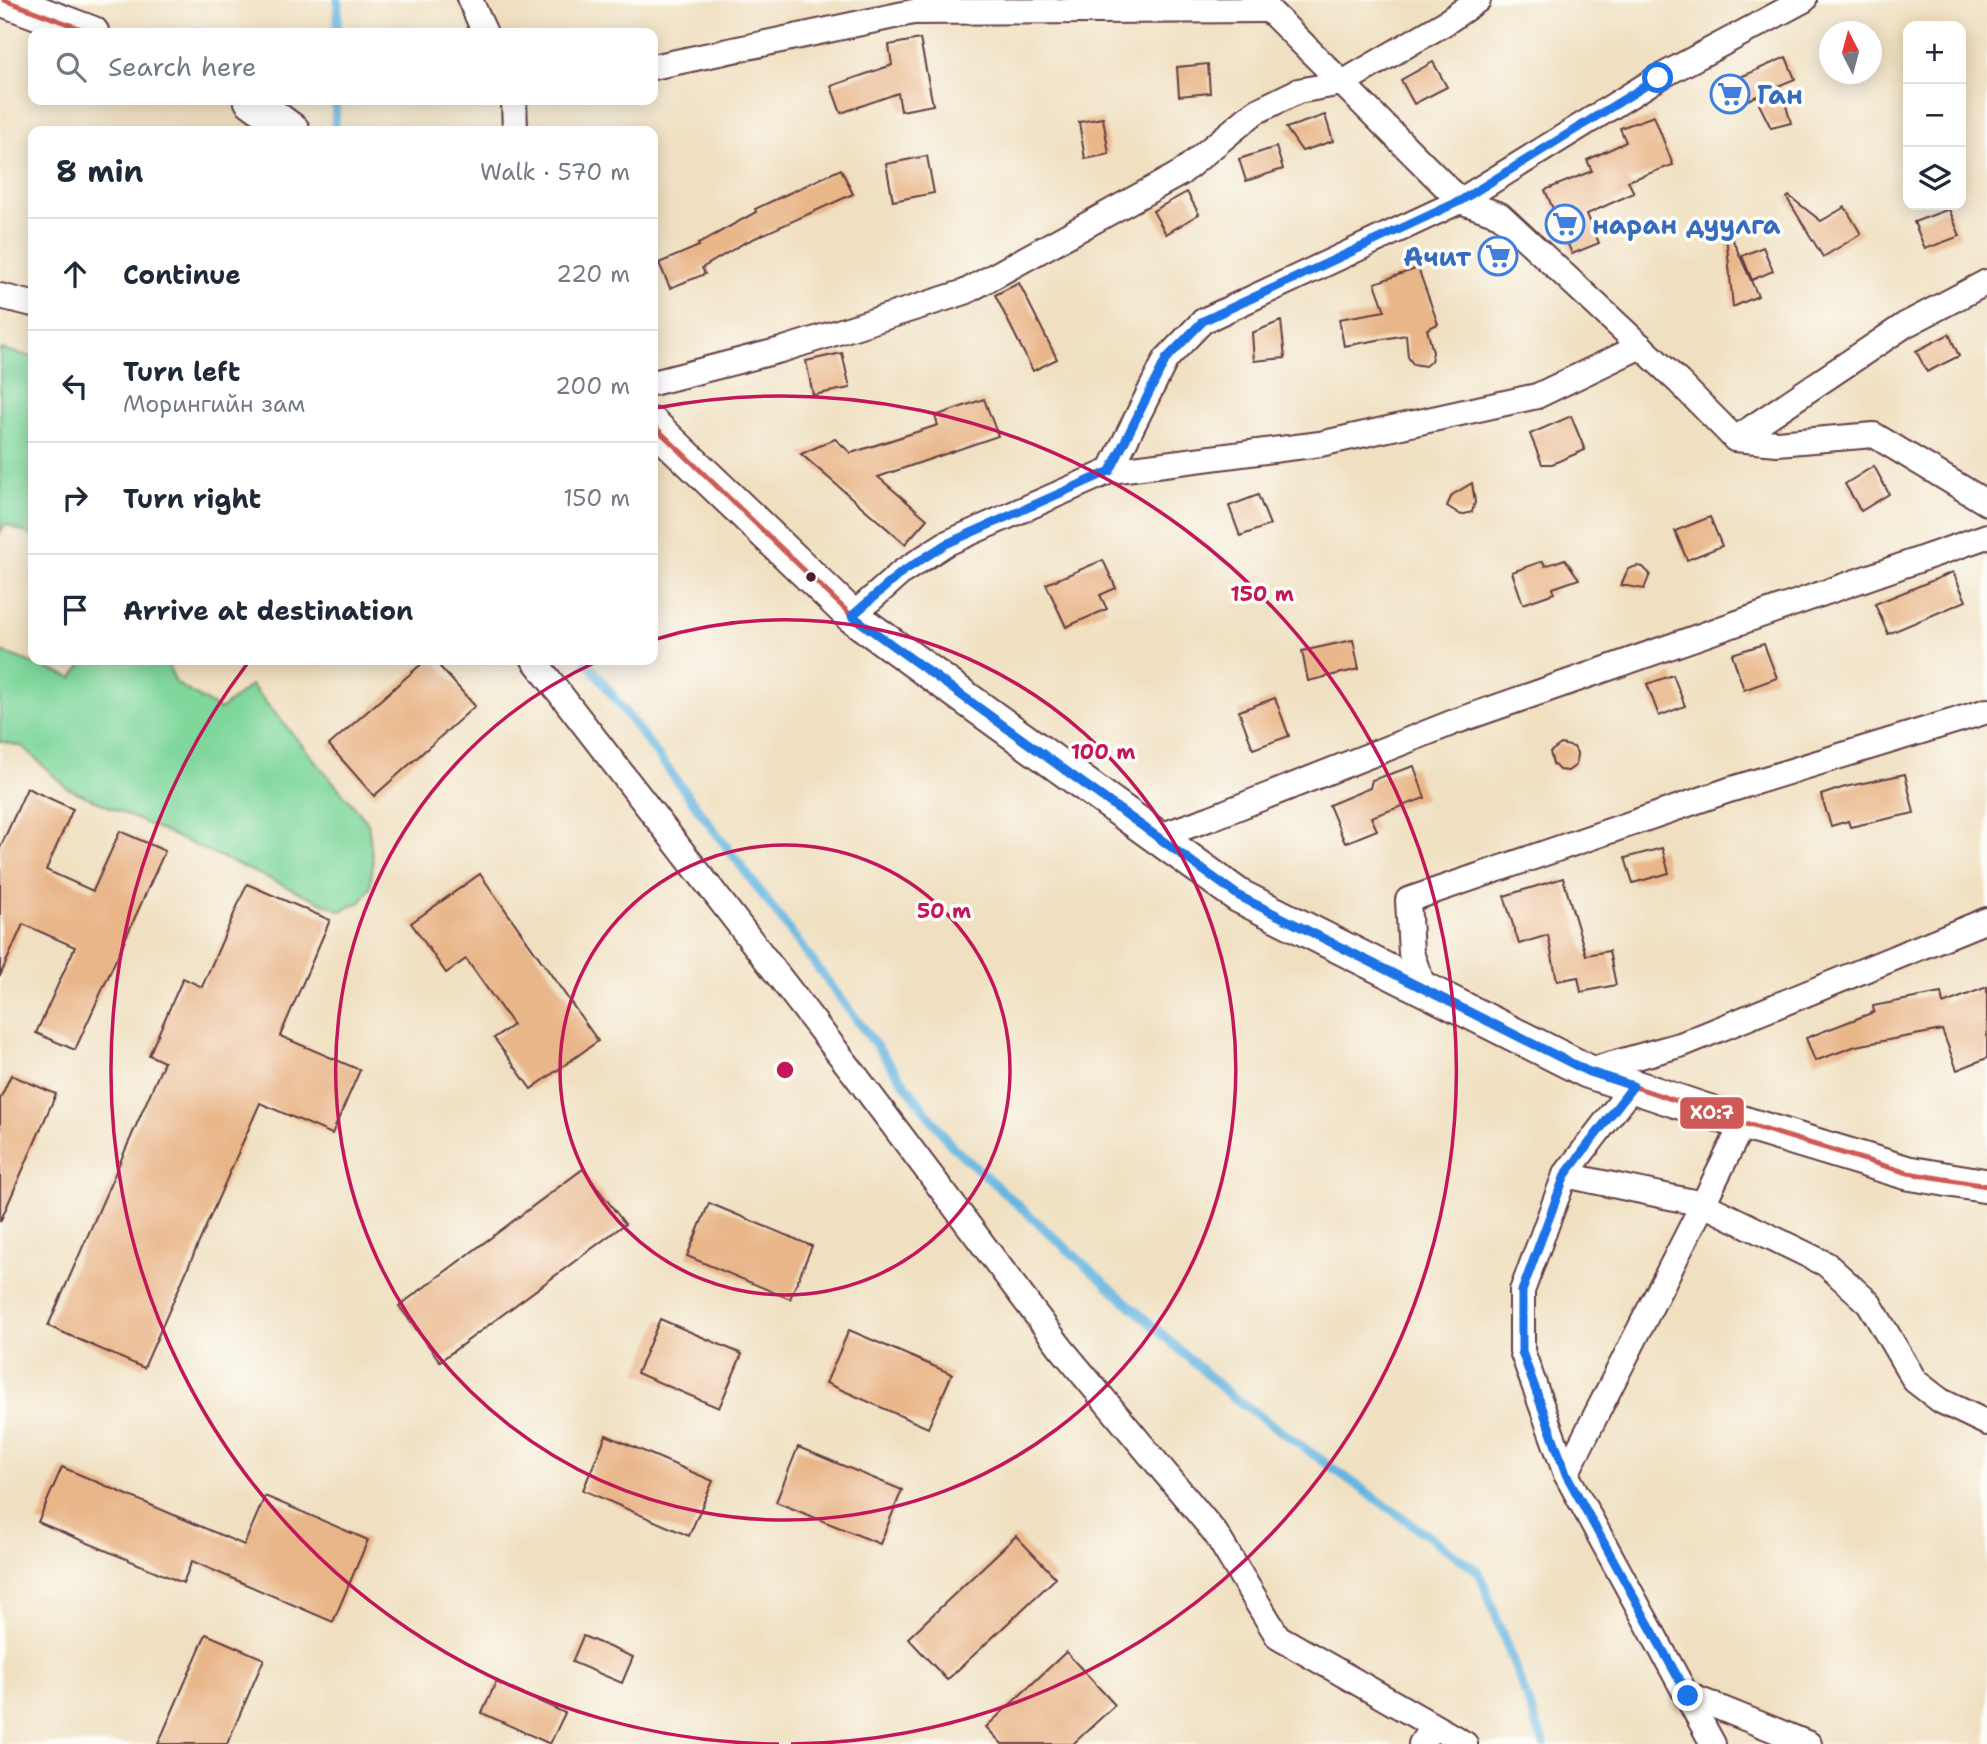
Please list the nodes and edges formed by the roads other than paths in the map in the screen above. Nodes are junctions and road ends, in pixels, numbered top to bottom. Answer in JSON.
{"nodes":[{"id":1,"x":4,"y":0,"type":"edge"},
{"id":2,"x":470,"y":0,"type":"edge"},
{"id":3,"x":1478,"y":0,"type":"edge"},
{"id":4,"x":1804,"y":0,"type":"edge"},
{"id":5,"x":1170,"y":5,"type":"edge"},
{"id":6,"x":1266,"y":5,"type":"edge"},
{"id":7,"x":79,"y":28,"type":"edge"},
{"id":8,"x":483,"y":28,"type":"edge"},
{"id":9,"x":658,"y":66,"type":"edge"},
{"id":10,"x":1342,"y":83,"type":"junction"},
{"id":11,"x":258,"y":105,"type":"edge"},
{"id":12,"x":514,"y":105,"type":"edge"},
{"id":13,"x":286,"y":126,"type":"edge"},
{"id":14,"x":515,"y":126,"type":"edge"},
{"id":15,"x":1460,"y":201,"type":"junction"},
{"id":16,"x":1987,"y":282,"type":"edge"},
{"id":17,"x":0,"y":296,"type":"edge"},
{"id":18,"x":28,"y":303,"type":"edge"},
{"id":19,"x":1642,"y":346,"type":"junction"},
{"id":20,"x":658,"y":382,"type":"edge"},
{"id":21,"x":658,"y":430,"type":"edge"},
{"id":22,"x":1735,"y":439,"type":"junction"},
{"id":23,"x":1110,"y":471,"type":"junction"},
{"id":24,"x":1987,"y":503,"type":"edge"},
{"id":25,"x":1987,"y":536,"type":"edge"},
{"id":26,"x":852,"y":616,"type":"junction"},
{"id":27,"x":538,"y":665,"type":"edge"},
{"id":28,"x":1987,"y":712,"type":"edge"},
{"id":29,"x":1157,"y":837,"type":"junction"},
{"id":30,"x":1987,"y":920,"type":"edge"},
{"id":31,"x":1424,"y":988,"type":"junction"},
{"id":32,"x":1587,"y":1071,"type":"junction"},
{"id":33,"x":1633,"y":1086,"type":"junction"},
{"id":34,"x":1743,"y":1123,"type":"junction"},
{"id":35,"x":1565,"y":1175,"type":"junction"},
{"id":36,"x":1987,"y":1186,"type":"edge"},
{"id":37,"x":1703,"y":1204,"type":"junction"},
{"id":38,"x":1987,"y":1423,"type":"edge"},
{"id":39,"x":1566,"y":1474,"type":"junction"},
{"id":40,"x":1688,"y":1696,"type":"junction"},
{"id":41,"x":1427,"y":1735,"type":"edge"},
{"id":42,"x":1465,"y":1744,"type":"edge"},
{"id":43,"x":1713,"y":1744,"type":"edge"},
{"id":44,"x":1809,"y":1744,"type":"edge"}],
"edges":[{"from":1,"to":7,"type":"main road"},
{"from":2,"to":8,"type":"street"},
{"from":3,"to":10,"type":"street"},
{"from":4,"to":15,"type":"street"},
{"from":5,"to":6,"type":"street"},
{"from":5,"to":9,"type":"street"},
{"from":6,"to":10,"type":"street"},
{"from":10,"to":15,"type":"street"},
{"from":10,"to":20,"type":"street"},
{"from":11,"to":13,"type":"main road"},
{"from":12,"to":14,"type":"street"},
{"from":15,"to":19,"type":"street"},
{"from":15,"to":23,"type":"street"},
{"from":16,"to":22,"type":"street"},
{"from":17,"to":18,"type":"street"},
{"from":19,"to":22,"type":"street"},
{"from":19,"to":23,"type":"street"},
{"from":21,"to":26,"type":"main road"},
{"from":22,"to":24,"type":"street"},
{"from":23,"to":26,"type":"street"},
{"from":25,"to":29,"type":"street"},
{"from":26,"to":29,"type":"main road"},
{"from":27,"to":41,"type":"street"},
{"from":28,"to":31,"type":"street"},
{"from":29,"to":31,"type":"main road"},
{"from":30,"to":32,"type":"street"},
{"from":31,"to":32,"type":"main road"},
{"from":32,"to":33,"type":"main road"},
{"from":33,"to":34,"type":"main road"},
{"from":33,"to":35,"type":"street"},
{"from":34,"to":36,"type":"main road"},
{"from":34,"to":37,"type":"street"},
{"from":35,"to":37,"type":"street"},
{"from":35,"to":39,"type":"street"},
{"from":37,"to":38,"type":"street"},
{"from":37,"to":39,"type":"street"},
{"from":39,"to":40,"type":"street"},
{"from":40,"to":43,"type":"street"},
{"from":40,"to":44,"type":"street"},
{"from":41,"to":42,"type":"street"}]}
